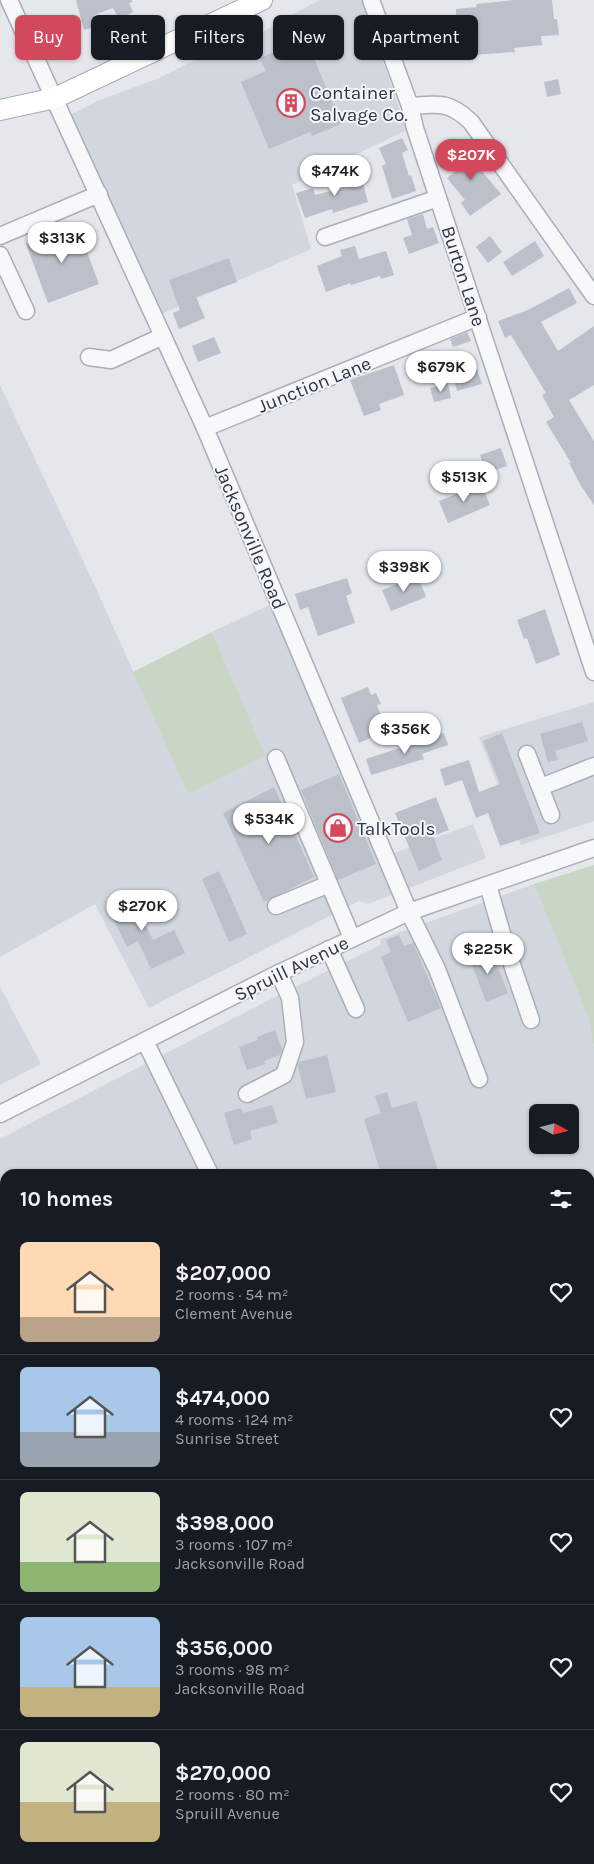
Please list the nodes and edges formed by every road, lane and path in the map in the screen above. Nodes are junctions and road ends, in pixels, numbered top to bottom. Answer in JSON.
{"nodes":[{"id":1,"x":9,"y":0,"type":"edge"},
{"id":2,"x":262,"y":0,"type":"edge"},
{"id":3,"x":371,"y":0,"type":"edge"},
{"id":4,"x":55,"y":98,"type":"junction"},
{"id":5,"x":410,"y":106,"type":"junction"},
{"id":6,"x":0,"y":110,"type":"edge"},
{"id":7,"x":99,"y":194,"type":"junction"},
{"id":8,"x":438,"y":198,"type":"junction"},
{"id":9,"x":0,"y":236,"type":"edge"},
{"id":10,"x":325,"y":236,"type":"dead end"},
{"id":11,"x":0,"y":255,"type":"edge"},
{"id":12,"x":594,"y":296,"type":"edge"},
{"id":13,"x":26,"y":311,"type":"dead end"},
{"id":14,"x":478,"y":317,"type":"junction"},
{"id":15,"x":163,"y":336,"type":"junction"},
{"id":16,"x":89,"y":357,"type":"dead end"},
{"id":17,"x":205,"y":428,"type":"junction"},
{"id":18,"x":594,"y":672,"type":"edge"},
{"id":19,"x":527,"y":754,"type":"dead end"},
{"id":20,"x":276,"y":758,"type":"dead end"},
{"id":21,"x":594,"y":766,"type":"edge"},
{"id":22,"x":541,"y":787,"type":"junction"},
{"id":23,"x":551,"y":815,"type":"dead end"},
{"id":24,"x":594,"y":848,"type":"edge"},
{"id":25,"x":329,"y":884,"type":"junction"},
{"id":26,"x":488,"y":885,"type":"junction"},
{"id":27,"x":276,"y":906,"type":"dead end"},
{"id":28,"x":409,"y":912,"type":"junction"},
{"id":29,"x":352,"y":938,"type":"junction"},
{"id":30,"x":329,"y":949,"type":"junction"},
{"id":31,"x":279,"y":973,"type":"junction"},
{"id":32,"x":356,"y":1010,"type":"dead end"},
{"id":33,"x":531,"y":1020,"type":"dead end"},
{"id":34,"x":145,"y":1041,"type":"junction"},
{"id":35,"x":479,"y":1079,"type":"dead end"},
{"id":36,"x":247,"y":1094,"type":"dead end"},
{"id":37,"x":0,"y":1114,"type":"edge"},
{"id":38,"x":208,"y":1169,"type":"edge"}],
"edges":[{"from":1,"to":4,"type":"street","name":"Jacksonville Road"},
{"from":2,"to":4,"type":"main road"},
{"from":3,"to":5,"type":"street","name":"Burton Lane"},
{"from":4,"to":6,"type":"main road"},
{"from":4,"to":7,"type":"street","name":"Jacksonville Road"},
{"from":5,"to":8,"type":"street","name":"Burton Lane"},
{"from":5,"to":12,"type":"street"},
{"from":7,"to":9,"type":"street"},
{"from":7,"to":15,"type":"street","name":"Jacksonville Road"},
{"from":8,"to":10,"type":"street"},
{"from":8,"to":14,"type":"street","name":"Burton Lane"},
{"from":11,"to":13,"type":"street"},
{"from":14,"to":17,"type":"street","name":"Junction Lane"},
{"from":14,"to":18,"type":"street","name":"Burton Lane"},
{"from":15,"to":16,"type":"street"},
{"from":15,"to":17,"type":"street","name":"Jacksonville Road"},
{"from":17,"to":28,"type":"street","name":"Jacksonville Road"},
{"from":19,"to":22,"type":"street"},
{"from":20,"to":25,"type":"street"},
{"from":21,"to":22,"type":"street"},
{"from":22,"to":23,"type":"street"},
{"from":24,"to":26,"type":"street","name":"Spruill Avenue"},
{"from":25,"to":27,"type":"street"},
{"from":25,"to":29,"type":"street"},
{"from":26,"to":28,"type":"street","name":"Spruill Avenue"},
{"from":26,"to":33,"type":"street"},
{"from":28,"to":29,"type":"street","name":"Spruill Avenue"},
{"from":28,"to":35,"type":"street","name":"Jacksonville Road"},
{"from":29,"to":30,"type":"street","name":"Spruill Avenue"},
{"from":30,"to":31,"type":"street","name":"Spruill Avenue"},
{"from":30,"to":32,"type":"street"},
{"from":31,"to":34,"type":"street","name":"Spruill Avenue"},
{"from":31,"to":36,"type":"street"},
{"from":34,"to":37,"type":"street","name":"Spruill Avenue"},
{"from":34,"to":38,"type":"street"}]}
